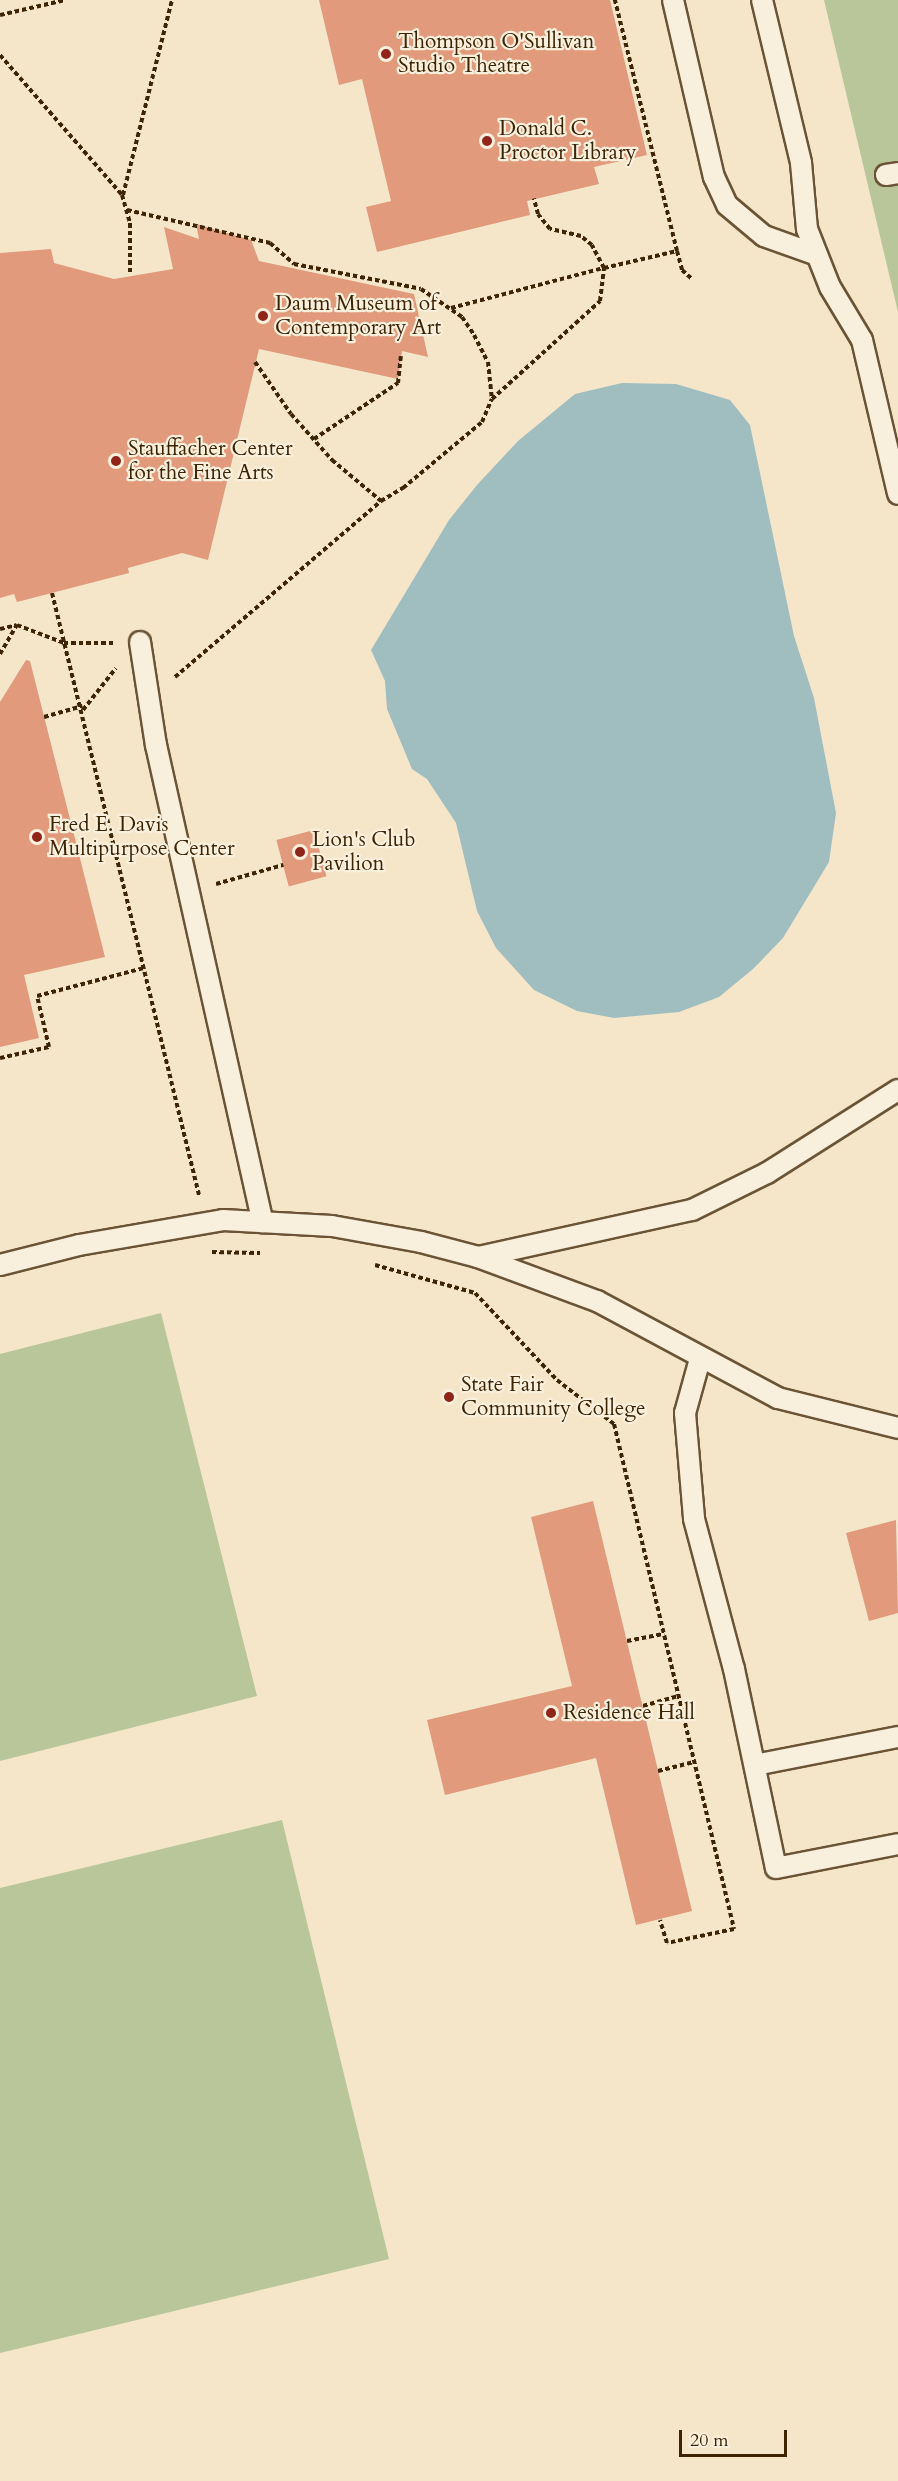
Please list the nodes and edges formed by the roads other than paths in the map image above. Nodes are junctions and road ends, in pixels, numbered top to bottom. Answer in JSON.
{"nodes":[{"id":1,"x":673,"y":0,"type":"edge"},
{"id":2,"x":762,"y":0,"type":"edge"},
{"id":3,"x":817,"y":255,"type":"junction"},
{"id":4,"x":898,"y":494,"type":"edge"},
{"id":5,"x":140,"y":642,"type":"road end"},
{"id":6,"x":898,"y":1090,"type":"edge"},
{"id":7,"x":263,"y":1222,"type":"junction"},
{"id":8,"x":478,"y":1257,"type":"junction"},
{"id":9,"x":0,"y":1265,"type":"edge"},
{"id":10,"x":700,"y":1359,"type":"junction"},
{"id":11,"x":898,"y":1428,"type":"edge"},
{"id":12,"x":898,"y":1737,"type":"edge"},
{"id":13,"x":755,"y":1765,"type":"junction"},
{"id":14,"x":898,"y":1844,"type":"edge"}],
"edges":[{"from":1,"to":3,"type":"lane"},
{"from":2,"to":3,"type":"lane"},
{"from":3,"to":4,"type":"lane"},
{"from":5,"to":7,"type":"lane"},
{"from":6,"to":8,"type":"lane"},
{"from":7,"to":8,"type":"lane"},
{"from":7,"to":9,"type":"lane"},
{"from":8,"to":10,"type":"lane"},
{"from":10,"to":11,"type":"lane"},
{"from":10,"to":13,"type":"lane"},
{"from":12,"to":13,"type":"lane"},
{"from":13,"to":14,"type":"lane"}]}
